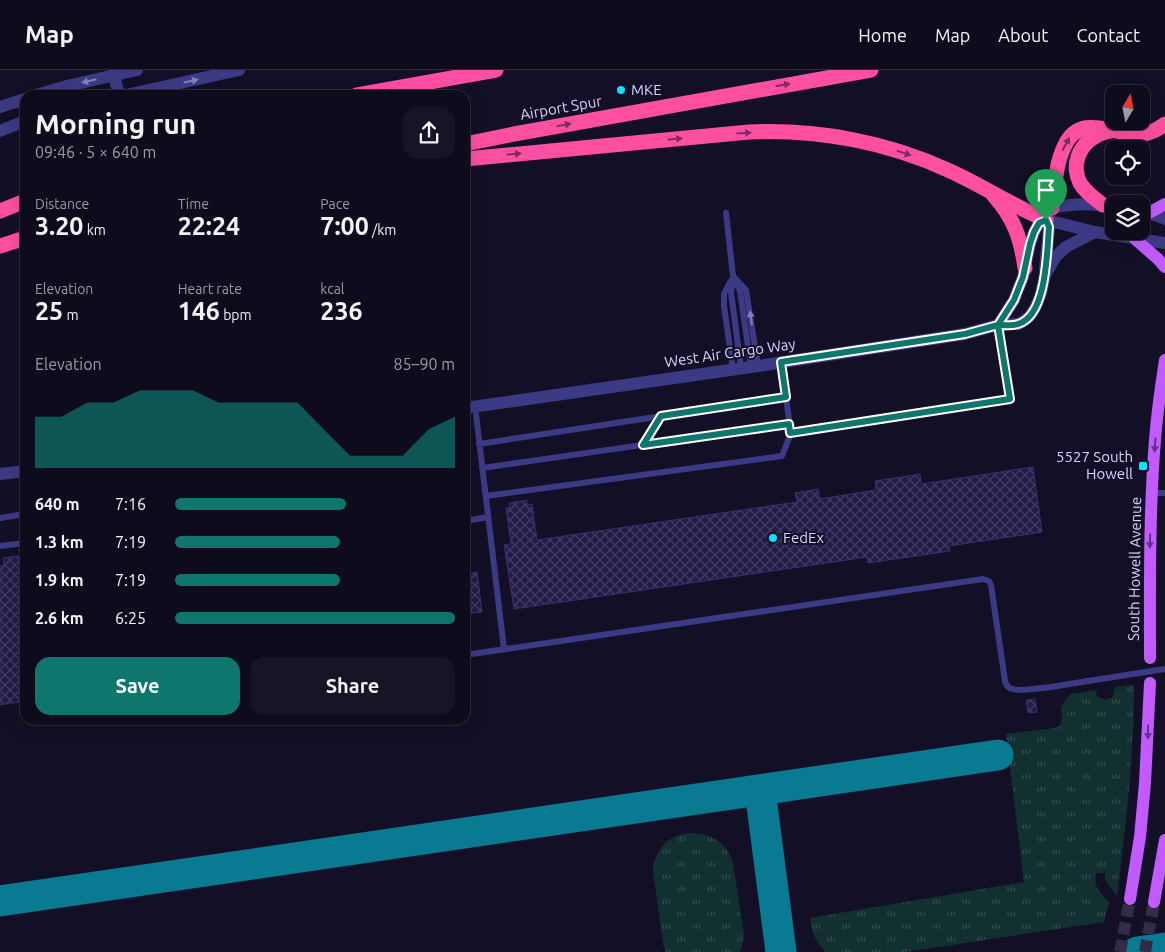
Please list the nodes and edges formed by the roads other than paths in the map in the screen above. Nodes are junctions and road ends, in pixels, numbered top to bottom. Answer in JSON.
{"nodes":[{"id":1,"x":137,"y":70,"type":"edge"},
{"id":2,"x":239,"y":70,"type":"edge"},
{"id":3,"x":434,"y":70,"type":"edge"},
{"id":4,"x":496,"y":70,"type":"edge"},
{"id":5,"x":871,"y":70,"type":"edge"},
{"id":6,"x":114,"y":75,"type":"junction"},
{"id":7,"x":53,"y":90,"type":"edge"},
{"id":8,"x":117,"y":90,"type":"edge"},
{"id":9,"x":149,"y":90,"type":"edge"},
{"id":10,"x":367,"y":90,"type":"edge"},
{"id":11,"x":385,"y":90,"type":"edge"},
{"id":12,"x":20,"y":100,"type":"edge"},
{"id":13,"x":0,"y":107,"type":"edge"},
{"id":14,"x":20,"y":123,"type":"edge"},
{"id":15,"x":1165,"y":124,"type":"edge"},
{"id":16,"x":0,"y":131,"type":"edge"},
{"id":17,"x":1112,"y":131,"type":"junction"},
{"id":18,"x":470,"y":143,"type":"edge"},
{"id":19,"x":470,"y":159,"type":"edge"},
{"id":20,"x":990,"y":192,"type":"junction"},
{"id":21,"x":20,"y":203,"type":"edge"},
{"id":22,"x":1105,"y":204,"type":"edge"},
{"id":23,"x":1165,"y":204,"type":"edge"},
{"id":24,"x":1105,"y":206,"type":"edge"},
{"id":25,"x":1150,"y":210,"type":"edge"},
{"id":26,"x":0,"y":211,"type":"edge"},
{"id":27,"x":726,"y":213,"type":"dead end"},
{"id":28,"x":1049,"y":214,"type":"junction"},
{"id":29,"x":1150,"y":214,"type":"edge"},
{"id":30,"x":1165,"y":219,"type":"edge"},
{"id":31,"x":1095,"y":232,"type":"junction"},
{"id":32,"x":1105,"y":234,"type":"edge"},
{"id":33,"x":20,"y":240,"type":"edge"},
{"id":34,"x":1136,"y":240,"type":"edge"},
{"id":35,"x":1142,"y":240,"type":"edge"},
{"id":36,"x":1165,"y":243,"type":"edge"},
{"id":37,"x":0,"y":246,"type":"edge"},
{"id":38,"x":1165,"y":267,"type":"edge"},
{"id":39,"x":1026,"y":268,"type":"junction"},
{"id":40,"x":1045,"y":275,"type":"junction"},
{"id":41,"x":733,"y":276,"type":"junction"},
{"id":42,"x":998,"y":325,"type":"junction"},
{"id":43,"x":1165,"y":360,"type":"edge"},
{"id":44,"x":781,"y":362,"type":"junction"},
{"id":45,"x":746,"y":368,"type":"junction"},
{"id":46,"x":786,"y":397,"type":"junction"},
{"id":47,"x":470,"y":407,"type":"edge"},
{"id":48,"x":661,"y":416,"type":"junction"},
{"id":49,"x":789,"y":424,"type":"junction"},
{"id":50,"x":790,"y":433,"type":"junction"},
{"id":51,"x":479,"y":444,"type":"junction"},
{"id":52,"x":643,"y":445,"type":"junction"},
{"id":53,"x":482,"y":468,"type":"junction"},
{"id":54,"x":20,"y":472,"type":"edge"},
{"id":55,"x":0,"y":474,"type":"edge"},
{"id":56,"x":1152,"y":493,"type":"junction"},
{"id":57,"x":1165,"y":493,"type":"edge"},
{"id":58,"x":486,"y":496,"type":"junction"},
{"id":59,"x":20,"y":515,"type":"edge"},
{"id":60,"x":488,"y":517,"type":"junction"},
{"id":61,"x":0,"y":518,"type":"edge"},
{"id":62,"x":470,"y":520,"type":"edge"},
{"id":63,"x":20,"y":544,"type":"edge"},
{"id":64,"x":0,"y":546,"type":"edge"},
{"id":65,"x":504,"y":649,"type":"junction"},
{"id":66,"x":470,"y":654,"type":"edge"},
{"id":67,"x":1150,"y":658,"type":"dead end"},
{"id":68,"x":1165,"y":669,"type":"edge"},
{"id":69,"x":1150,"y":683,"type":"dead end"},
{"id":70,"x":1165,"y":840,"type":"edge"},
{"id":71,"x":1130,"y":899,"type":"tunnel mouth"},
{"id":72,"x":1154,"y":902,"type":"tunnel mouth"}],
"edges":[{"from":1,"to":6,"type":"street"},
{"from":9,"to":2,"type":"street","one_way":true},
{"from":3,"to":10,"type":"highway"},
{"from":4,"to":11,"type":"highway"},
{"from":18,"to":5,"type":"highway","name":"Airport Spur","one_way":true},
{"from":6,"to":7,"type":"street","one_way":true},
{"from":6,"to":8,"type":"street"},
{"from":12,"to":13,"type":"street"},
{"from":14,"to":16,"type":"street"},
{"from":15,"to":17,"type":"highway"},
{"from":17,"to":22,"type":"highway"},
{"from":28,"to":17,"type":"highway","one_way":true},
{"from":19,"to":20,"type":"highway","one_way":true},
{"from":20,"to":28,"type":"highway"},
{"from":20,"to":39,"type":"highway"},
{"from":21,"to":26,"type":"highway"},
{"from":23,"to":25,"type":"main road"},
{"from":24,"to":28,"type":"street"},
{"from":27,"to":41,"type":"lane"},
{"from":28,"to":31,"type":"street"},
{"from":28,"to":39,"type":"street"},
{"from":28,"to":40,"type":"street"},
{"from":29,"to":30,"type":"street"},
{"from":31,"to":32,"type":"street"},
{"from":31,"to":40,"type":"street","name":"West Air Cargo Way"},
{"from":33,"to":37,"type":"highway"},
{"from":34,"to":38,"type":"main road"},
{"from":35,"to":36,"type":"street"},
{"from":39,"to":42,"type":"street"},
{"from":40,"to":42,"type":"street","name":"West Air Cargo Way"},
{"from":45,"to":41,"type":"lane","one_way":true},
{"from":41,"to":45,"type":"lane"},
{"from":42,"to":44,"type":"street","name":"West Air Cargo Way"},
{"from":42,"to":50,"type":"lane"},
{"from":43,"to":56,"type":"main road","name":"South Howell Avenue","one_way":true},
{"from":44,"to":45,"type":"street","name":"West Air Cargo Way"},
{"from":44,"to":46,"type":"lane"},
{"from":45,"to":47,"type":"street","name":"West Air Cargo Way"},
{"from":46,"to":48,"type":"lane"},
{"from":46,"to":49,"type":"lane"},
{"from":47,"to":51,"type":"lane"},
{"from":48,"to":51,"type":"lane"},
{"from":48,"to":52,"type":"lane"},
{"from":49,"to":50,"type":"lane"},
{"from":49,"to":52,"type":"lane"},
{"from":50,"to":58,"type":"lane"},
{"from":51,"to":53,"type":"lane"},
{"from":52,"to":53,"type":"lane"},
{"from":53,"to":58,"type":"lane"},
{"from":54,"to":55,"type":"street"},
{"from":56,"to":57,"type":"lane"},
{"from":56,"to":67,"type":"main road","name":"South Howell Avenue","one_way":true},
{"from":58,"to":60,"type":"lane"},
{"from":59,"to":61,"type":"lane"},
{"from":60,"to":62,"type":"lane"},
{"from":60,"to":65,"type":"lane"},
{"from":63,"to":64,"type":"lane"},
{"from":65,"to":66,"type":"lane"},
{"from":65,"to":68,"type":"lane","bridge":true},
{"from":69,"to":71,"type":"main road","one_way":true},
{"from":70,"to":72,"type":"main road"}]}
